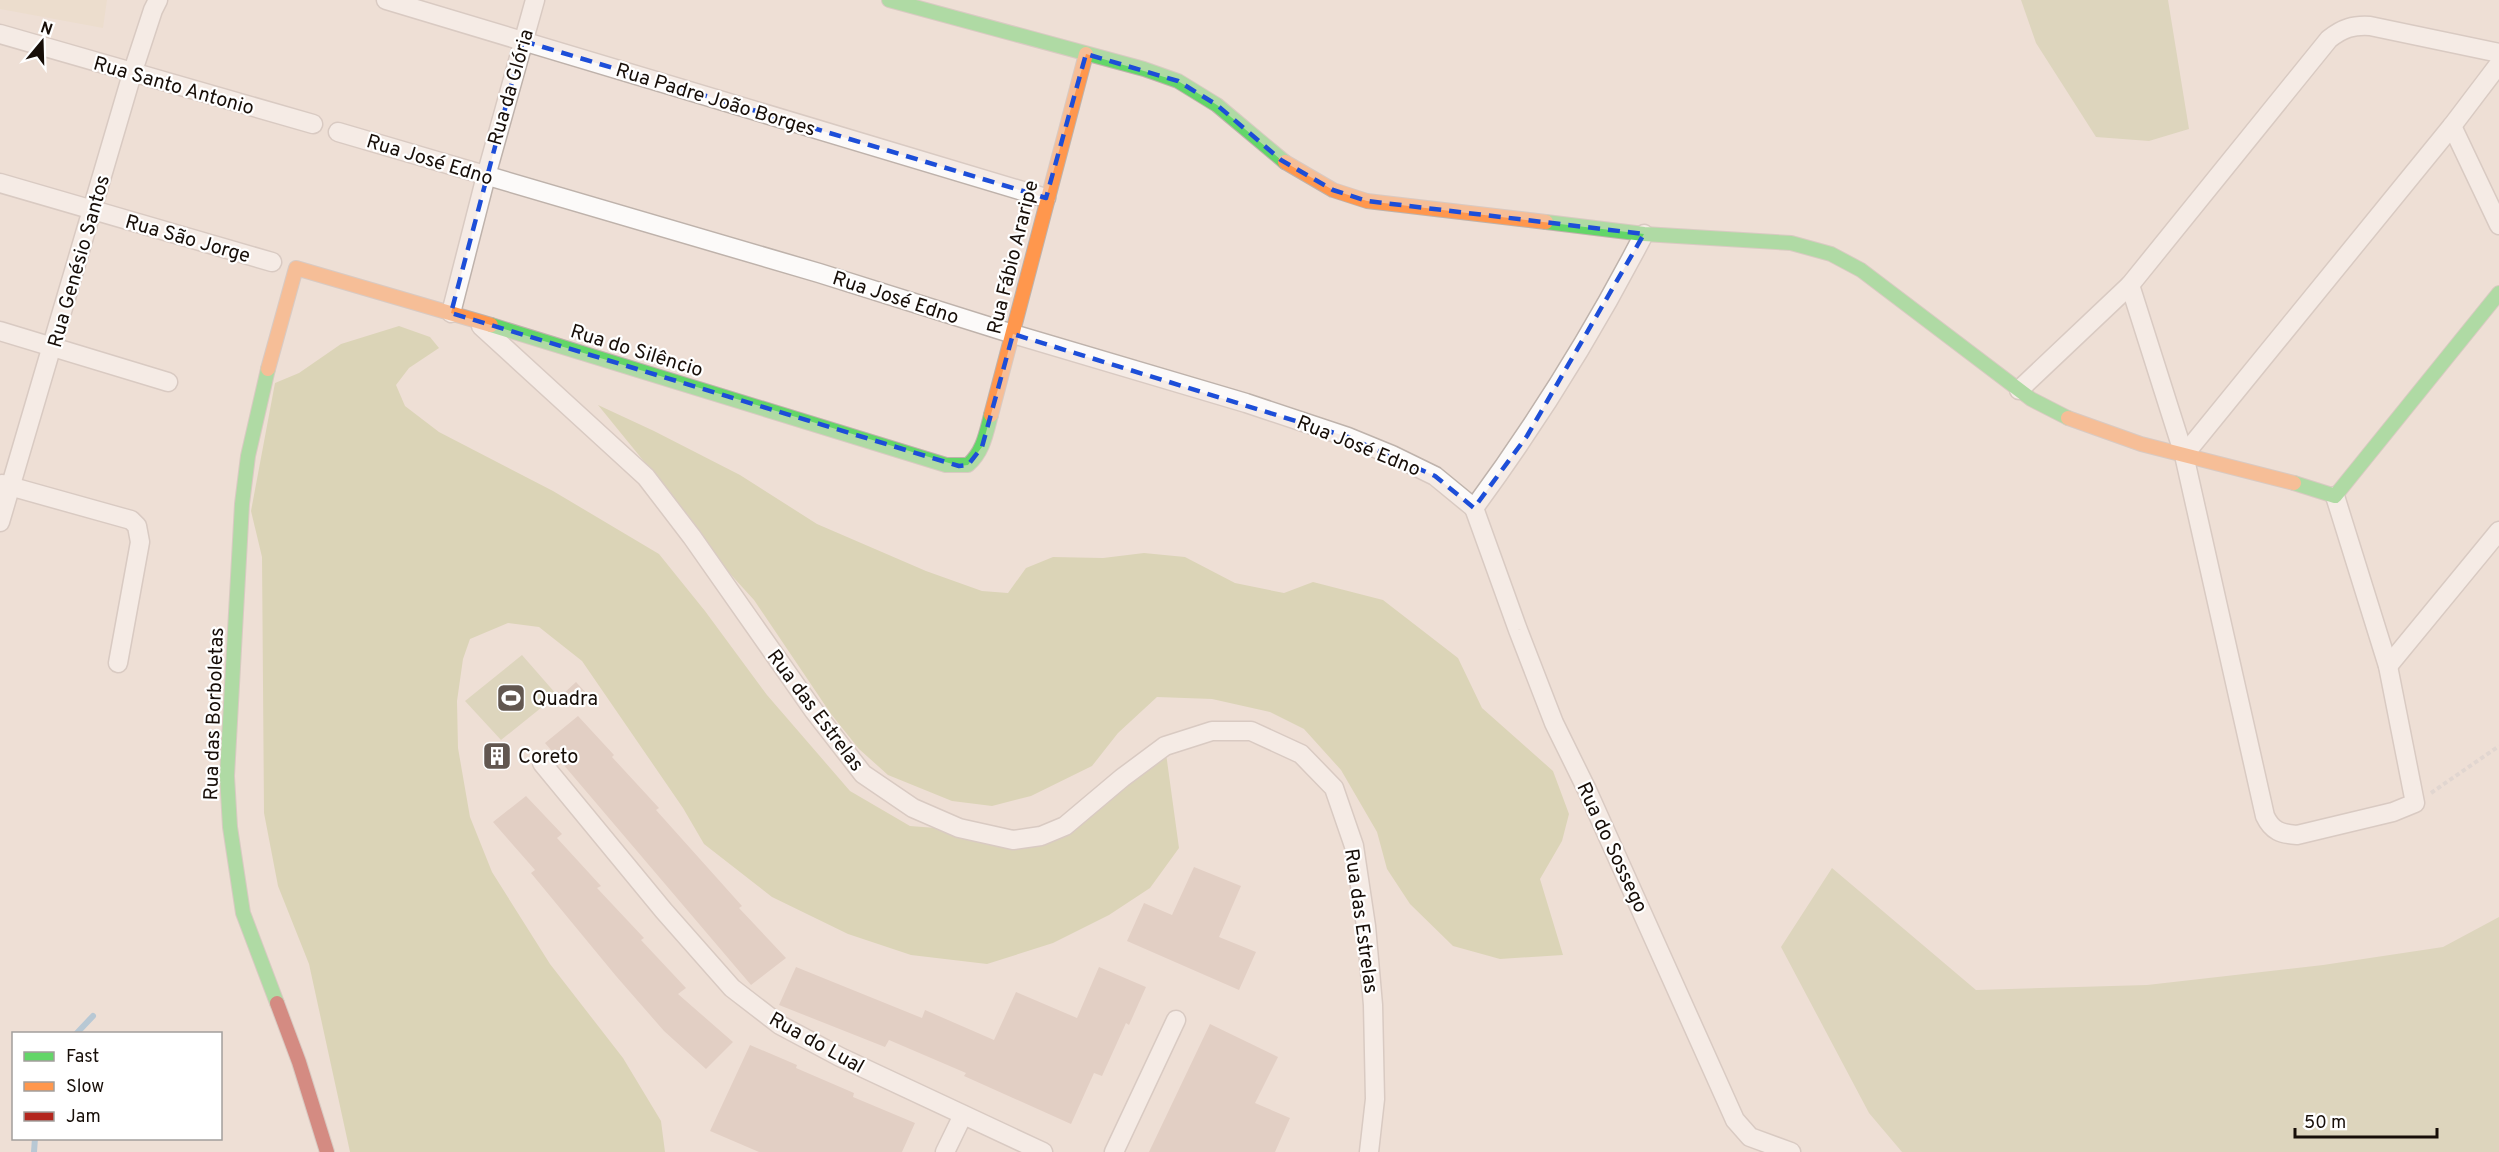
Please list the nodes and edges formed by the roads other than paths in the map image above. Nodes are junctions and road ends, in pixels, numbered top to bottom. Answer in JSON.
{"nodes":[{"id":1,"x":158,"y":0,"type":"edge"},
{"id":2,"x":386,"y":0,"type":"edge"},
{"id":3,"x":535,"y":0,"type":"edge"},
{"id":4,"x":889,"y":0,"type":"edge"},
{"id":5,"x":0,"y":34,"type":"edge"},
{"id":6,"x":523,"y":41,"type":"junction"},
{"id":7,"x":2499,"y":52,"type":"edge"},
{"id":8,"x":1086,"y":54,"type":"junction"},
{"id":9,"x":2499,"y":64,"type":"edge"},
{"id":10,"x":132,"y":74,"type":"junction"},
{"id":11,"x":313,"y":124,"type":"dead end"},
{"id":12,"x":2452,"y":126,"type":"junction"},
{"id":13,"x":338,"y":132,"type":"dead end"},
{"id":14,"x":486,"y":176,"type":"junction"},
{"id":15,"x":0,"y":183,"type":"edge"},
{"id":16,"x":1046,"y":198,"type":"junction"},
{"id":17,"x":93,"y":210,"type":"junction"},
{"id":18,"x":2499,"y":225,"type":"edge"},
{"id":19,"x":1644,"y":234,"type":"junction"},
{"id":20,"x":272,"y":262,"type":"dead end"},
{"id":21,"x":296,"y":268,"type":"joint"},
{"id":22,"x":2130,"y":285,"type":"junction"},
{"id":23,"x":2499,"y":293,"type":"edge"},
{"id":24,"x":451,"y":314,"type":"junction"},
{"id":25,"x":475,"y":320,"type":"junction"},
{"id":26,"x":0,"y":331,"type":"edge"},
{"id":27,"x":1013,"y":334,"type":"junction"},
{"id":28,"x":53,"y":345,"type":"junction"},
{"id":29,"x":168,"y":382,"type":"dead end"},
{"id":30,"x":2019,"y":390,"type":"junction"},
{"id":31,"x":2184,"y":454,"type":"junction"},
{"id":32,"x":968,"y":465,"type":"joint"},
{"id":33,"x":5,"y":485,"type":"edge"},
{"id":34,"x":2335,"y":496,"type":"junction"},
{"id":35,"x":1474,"y":508,"type":"junction"},
{"id":36,"x":0,"y":522,"type":"edge"},
{"id":37,"x":2499,"y":531,"type":"edge"},
{"id":38,"x":118,"y":663,"type":"dead end"},
{"id":39,"x":2388,"y":666,"type":"junction"},
{"id":40,"x":542,"y":763,"type":"dead end"},
{"id":41,"x":1176,"y":1020,"type":"dead end"},
{"id":42,"x":963,"y":1115,"type":"junction"},
{"id":43,"x":1370,"y":1151,"type":"edge"},
{"id":44,"x":327,"y":1152,"type":"edge"},
{"id":45,"x":945,"y":1152,"type":"edge"},
{"id":46,"x":1043,"y":1152,"type":"edge"},
{"id":47,"x":1114,"y":1152,"type":"edge"},
{"id":48,"x":1791,"y":1152,"type":"edge"}],
"edges":[{"from":1,"to":10,"type":"street","name":"Rua Genésio Santos"},
{"from":2,"to":6,"type":"street","name":"Rua Padre João Borges"},
{"from":3,"to":6,"type":"street","name":"Rua da Glória"},
{"from":4,"to":8,"type":"street"},
{"from":5,"to":10,"type":"street","name":"Rua Santo Antonio"},
{"from":6,"to":14,"type":"street","name":"Rua da Glória"},
{"from":6,"to":16,"type":"street","name":"Rua Padre João Borges"},
{"from":7,"to":22,"type":"street"},
{"from":8,"to":16,"type":"street","name":"Rua Fábio Araripe"},
{"from":8,"to":19,"type":"street"},
{"from":9,"to":12,"type":"street"},
{"from":10,"to":11,"type":"street","name":"Rua Santo Antonio"},
{"from":10,"to":17,"type":"street","name":"Rua Genésio Santos"},
{"from":12,"to":18,"type":"street"},
{"from":12,"to":31,"type":"street"},
{"from":13,"to":14,"type":"street","name":"Rua José Edno"},
{"from":14,"to":24,"type":"street","name":"Rua da Glória"},
{"from":14,"to":27,"type":"street","name":"Rua José Edno"},
{"from":15,"to":17,"type":"street","name":"Rua São Jorge"},
{"from":16,"to":27,"type":"street","name":"Rua Fábio Araripe"},
{"from":17,"to":20,"type":"street","name":"Rua São Jorge"},
{"from":17,"to":28,"type":"street","name":"Rua Genésio Santos"},
{"from":19,"to":30,"type":"street"},
{"from":19,"to":35,"type":"street"},
{"from":21,"to":24,"type":"street","name":"Rua do Silêncio"},
{"from":21,"to":44,"type":"street","name":"Rua das Borboletas"},
{"from":22,"to":30,"type":"street"},
{"from":22,"to":31,"type":"street"},
{"from":23,"to":34,"type":"street"},
{"from":24,"to":25,"type":"street","name":"Rua do Silêncio"},
{"from":25,"to":32,"type":"street","name":"Rua do Silêncio"},
{"from":25,"to":43,"type":"street","name":"Rua das Estrelas"},
{"from":26,"to":28,"type":"street"},
{"from":27,"to":32,"type":"street","name":"Rua Fábio Araripe"},
{"from":27,"to":35,"type":"street","name":"Rua José Edno"},
{"from":28,"to":29,"type":"street"},
{"from":28,"to":33,"type":"street","name":"Rua Genésio Santos"},
{"from":30,"to":31,"type":"street"},
{"from":31,"to":34,"type":"street"},
{"from":31,"to":39,"type":"street"},
{"from":33,"to":36,"type":"street","name":"Rua Genésio Santos"},
{"from":33,"to":38,"type":"street"},
{"from":34,"to":39,"type":"street"},
{"from":35,"to":48,"type":"street","name":"Rua do Sossego"},
{"from":37,"to":39,"type":"street"},
{"from":40,"to":42,"type":"street","name":"Rua do Lual"},
{"from":41,"to":47,"type":"street"},
{"from":42,"to":45,"type":"street"},
{"from":42,"to":46,"type":"street","name":"Rua do Lual"}]}
